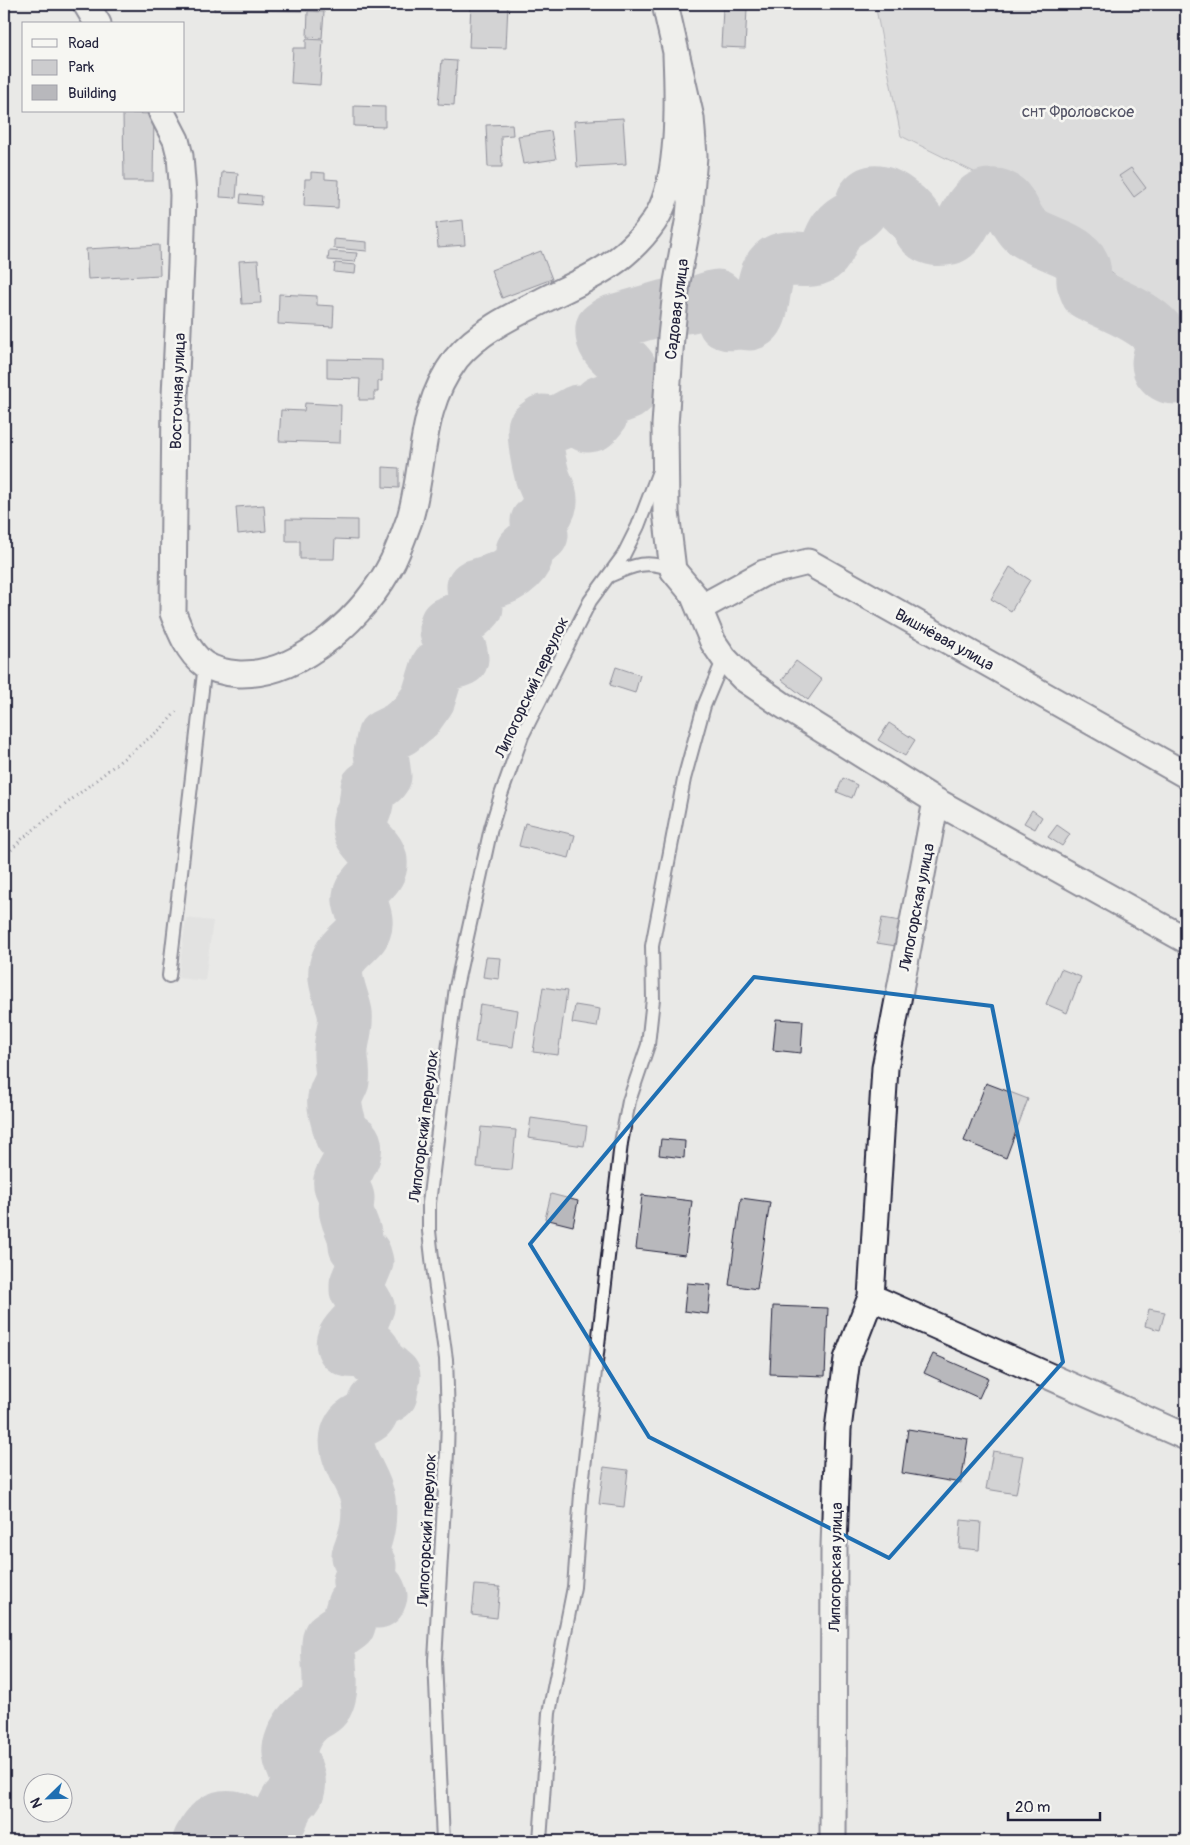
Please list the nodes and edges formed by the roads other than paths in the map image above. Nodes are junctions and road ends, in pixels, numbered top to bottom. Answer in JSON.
{"nodes":[{"id":1,"x":86,"y":4,"type":"edge"},
{"id":2,"x":665,"y":4,"type":"edge"},
{"id":3,"x":97,"y":22,"type":"edge"},
{"id":4,"x":676,"y":56,"type":"junction"},
{"id":5,"x":162,"y":112,"type":"edge"},
{"id":6,"x":664,"y":457,"type":"junction"},
{"id":7,"x":673,"y":570,"type":"junction"},
{"id":8,"x":607,"y":577,"type":"junction"},
{"id":9,"x":700,"y":608,"type":"junction"},
{"id":10,"x":724,"y":658,"type":"junction"},
{"id":11,"x":205,"y":664,"type":"junction"},
{"id":12,"x":1186,"y":775,"type":"edge"},
{"id":13,"x":936,"y":801,"type":"junction"},
{"id":14,"x":1186,"y":940,"type":"edge"},
{"id":15,"x":169,"y":976,"type":"dead end"},
{"id":16,"x":870,"y":1297,"type":"junction"},
{"id":17,"x":1186,"y":1437,"type":"edge"},
{"id":18,"x":443,"y":1841,"type":"edge"},
{"id":19,"x":540,"y":1841,"type":"edge"},
{"id":20,"x":833,"y":1841,"type":"edge"}],
"edges":[{"from":1,"to":3,"type":"street"},
{"from":2,"to":4,"type":"street","name":"Садовая улица"},
{"from":4,"to":6,"type":"street","name":"Садовая улица"},
{"from":4,"to":11,"type":"street"},
{"from":5,"to":11,"type":"street","name":"Восточная улица"},
{"from":6,"to":7,"type":"street","name":"Садовая улица"},
{"from":6,"to":8,"type":"lane","name":"Липогорский переулок"},
{"from":7,"to":8,"type":"lane"},
{"from":7,"to":9,"type":"street"},
{"from":8,"to":18,"type":"lane","name":"Липогорский переулок"},
{"from":9,"to":10,"type":"street"},
{"from":9,"to":12,"type":"street","name":"Вишнёвая улица"},
{"from":10,"to":13,"type":"street"},
{"from":10,"to":19,"type":"lane"},
{"from":11,"to":15,"type":"lane"},
{"from":13,"to":14,"type":"street"},
{"from":13,"to":16,"type":"street","name":"Липогорская улица"},
{"from":16,"to":17,"type":"street"},
{"from":16,"to":20,"type":"street","name":"Липогорская улица"}]}
